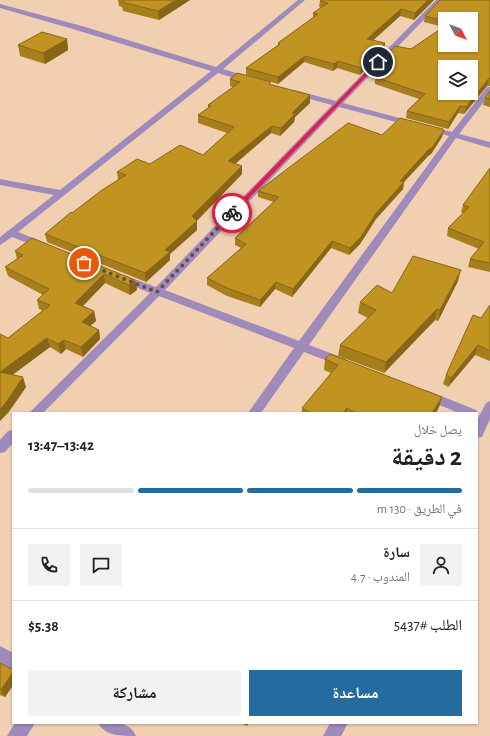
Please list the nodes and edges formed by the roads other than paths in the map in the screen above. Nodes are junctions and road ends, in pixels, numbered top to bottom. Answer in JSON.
{"nodes":[{"id":1,"x":302,"y":0,"type":"edge"},
{"id":2,"x":440,"y":0,"type":"edge"},
{"id":3,"x":0,"y":6,"type":"edge"},
{"id":4,"x":216,"y":71,"type":"junction"},
{"id":5,"x":254,"y":81,"type":"edge"},
{"id":6,"x":284,"y":89,"type":"edge"},
{"id":7,"x":490,"y":90,"type":"edge"},
{"id":8,"x":337,"y":104,"type":"junction"},
{"id":9,"x":454,"y":135,"type":"junction"},
{"id":10,"x":490,"y":144,"type":"edge"},
{"id":11,"x":0,"y":182,"type":"edge"},
{"id":12,"x":61,"y":193,"type":"junction"},
{"id":13,"x":11,"y":233,"type":"junction"},
{"id":14,"x":0,"y":242,"type":"edge"},
{"id":15,"x":55,"y":251,"type":"edge"},
{"id":16,"x":113,"y":274,"type":"edge"},
{"id":17,"x":157,"y":292,"type":"junction"},
{"id":18,"x":302,"y":347,"type":"junction"},
{"id":19,"x":354,"y":367,"type":"edge"},
{"id":20,"x":413,"y":390,"type":"edge"},
{"id":21,"x":490,"y":406,"type":"edge"},
{"id":22,"x":36,"y":412,"type":"edge"},
{"id":23,"x":255,"y":412,"type":"edge"},
{"id":24,"x":469,"y":412,"type":"edge"},
{"id":25,"x":484,"y":418,"type":"edge"},
{"id":26,"x":478,"y":431,"type":"edge"},
{"id":27,"x":12,"y":436,"type":"edge"},
{"id":28,"x":0,"y":448,"type":"edge"},
{"id":29,"x":0,"y":654,"type":"edge"},
{"id":30,"x":12,"y":661,"type":"edge"},
{"id":31,"x":25,"y":724,"type":"edge"},
{"id":32,"x":109,"y":724,"type":"edge"},
{"id":33,"x":338,"y":724,"type":"edge"},
{"id":34,"x":16,"y":736,"type":"edge"},
{"id":35,"x":127,"y":736,"type":"edge"},
{"id":36,"x":332,"y":736,"type":"edge"}],
"edges":[{"from":1,"to":4,"type":"street"},
{"from":2,"to":8,"type":"street"},
{"from":3,"to":4,"type":"street"},
{"from":4,"to":5,"type":"street"},
{"from":4,"to":12,"type":"street"},
{"from":6,"to":8,"type":"street"},
{"from":7,"to":9,"type":"street"},
{"from":8,"to":9,"type":"street"},
{"from":8,"to":17,"type":"street"},
{"from":9,"to":10,"type":"street"},
{"from":9,"to":18,"type":"street"},
{"from":11,"to":12,"type":"street"},
{"from":12,"to":13,"type":"street"},
{"from":13,"to":14,"type":"street"},
{"from":13,"to":15,"type":"street"},
{"from":16,"to":17,"type":"street"},
{"from":17,"to":18,"type":"street"},
{"from":17,"to":22,"type":"street"},
{"from":18,"to":19,"type":"street"},
{"from":18,"to":23,"type":"street"},
{"from":20,"to":24,"type":"street"},
{"from":21,"to":25,"type":"street"},
{"from":25,"to":26,"type":"street"},
{"from":27,"to":28,"type":"street"},
{"from":29,"to":30,"type":"street"},
{"from":31,"to":34,"type":"street"},
{"from":32,"to":35,"type":"street"},
{"from":33,"to":36,"type":"street"}]}
